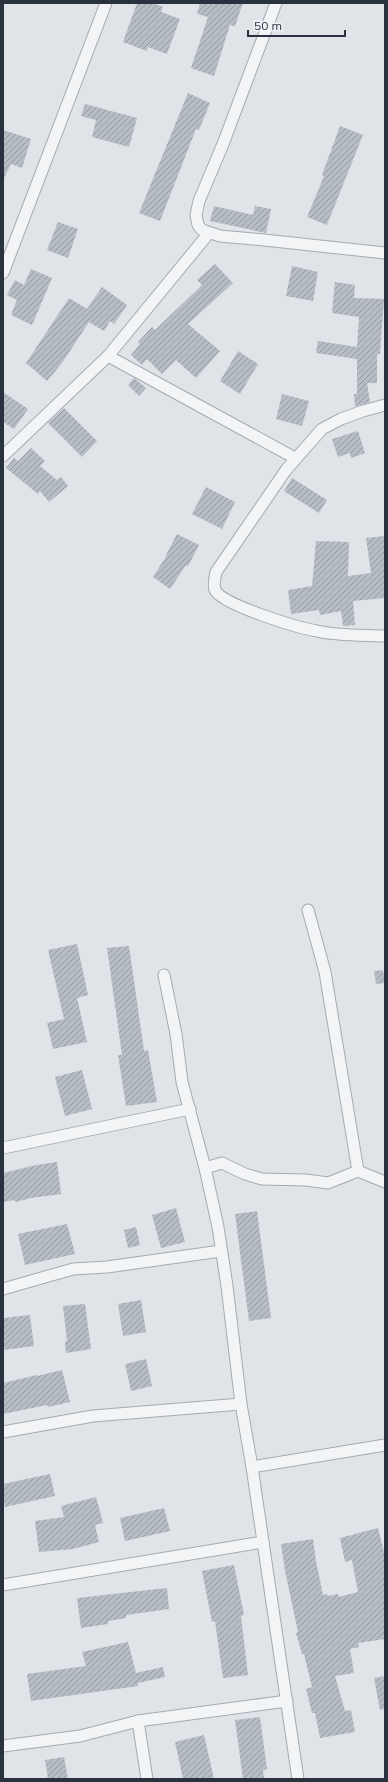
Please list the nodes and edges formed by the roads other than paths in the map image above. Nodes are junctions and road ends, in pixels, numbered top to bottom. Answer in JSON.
{"nodes":[{"id":1,"x":106,"y":3,"type":"edge"},
{"id":2,"x":276,"y":3,"type":"edge"},
{"id":3,"x":209,"y":233,"type":"junction"},
{"id":4,"x":385,"y":254,"type":"edge"},
{"id":5,"x":3,"y":273,"type":"edge"},
{"id":6,"x":108,"y":356,"type":"junction"},
{"id":7,"x":385,"y":405,"type":"edge"},
{"id":8,"x":3,"y":456,"type":"edge"},
{"id":9,"x":295,"y":458,"type":"junction"},
{"id":10,"x":385,"y":636,"type":"edge"},
{"id":11,"x":308,"y":910,"type":"dead end"},
{"id":12,"x":164,"y":975,"type":"dead end"},
{"id":13,"x":190,"y":1109,"type":"junction"},
{"id":14,"x":3,"y":1148,"type":"edge"},
{"id":15,"x":205,"y":1168,"type":"junction"},
{"id":16,"x":358,"y":1171,"type":"junction"},
{"id":17,"x":385,"y":1182,"type":"edge"},
{"id":18,"x":221,"y":1250,"type":"junction"},
{"id":19,"x":3,"y":1289,"type":"edge"},
{"id":20,"x":241,"y":1404,"type":"junction"},
{"id":21,"x":3,"y":1432,"type":"edge"},
{"id":22,"x":385,"y":1445,"type":"edge"},
{"id":23,"x":252,"y":1467,"type":"junction"},
{"id":24,"x":263,"y":1542,"type":"junction"},
{"id":25,"x":3,"y":1584,"type":"edge"},
{"id":26,"x":287,"y":1701,"type":"junction"},
{"id":27,"x":138,"y":1721,"type":"junction"},
{"id":28,"x":3,"y":1746,"type":"edge"},
{"id":29,"x":147,"y":1779,"type":"edge"},
{"id":30,"x":298,"y":1779,"type":"edge"}],
"edges":[{"from":1,"to":5,"type":"street"},
{"from":2,"to":3,"type":"street"},
{"from":3,"to":4,"type":"street"},
{"from":3,"to":6,"type":"street"},
{"from":6,"to":8,"type":"street"},
{"from":6,"to":9,"type":"street"},
{"from":7,"to":9,"type":"street"},
{"from":9,"to":10,"type":"street"},
{"from":11,"to":16,"type":"street"},
{"from":12,"to":13,"type":"street"},
{"from":13,"to":14,"type":"street"},
{"from":13,"to":15,"type":"street"},
{"from":15,"to":16,"type":"street"},
{"from":15,"to":18,"type":"street"},
{"from":16,"to":17,"type":"street"},
{"from":18,"to":19,"type":"street"},
{"from":18,"to":20,"type":"street"},
{"from":20,"to":21,"type":"street"},
{"from":20,"to":23,"type":"street"},
{"from":22,"to":23,"type":"street"},
{"from":23,"to":24,"type":"street"},
{"from":24,"to":25,"type":"street"},
{"from":24,"to":26,"type":"street"},
{"from":26,"to":27,"type":"street"},
{"from":26,"to":30,"type":"street"},
{"from":27,"to":28,"type":"street"},
{"from":27,"to":29,"type":"street"}]}
